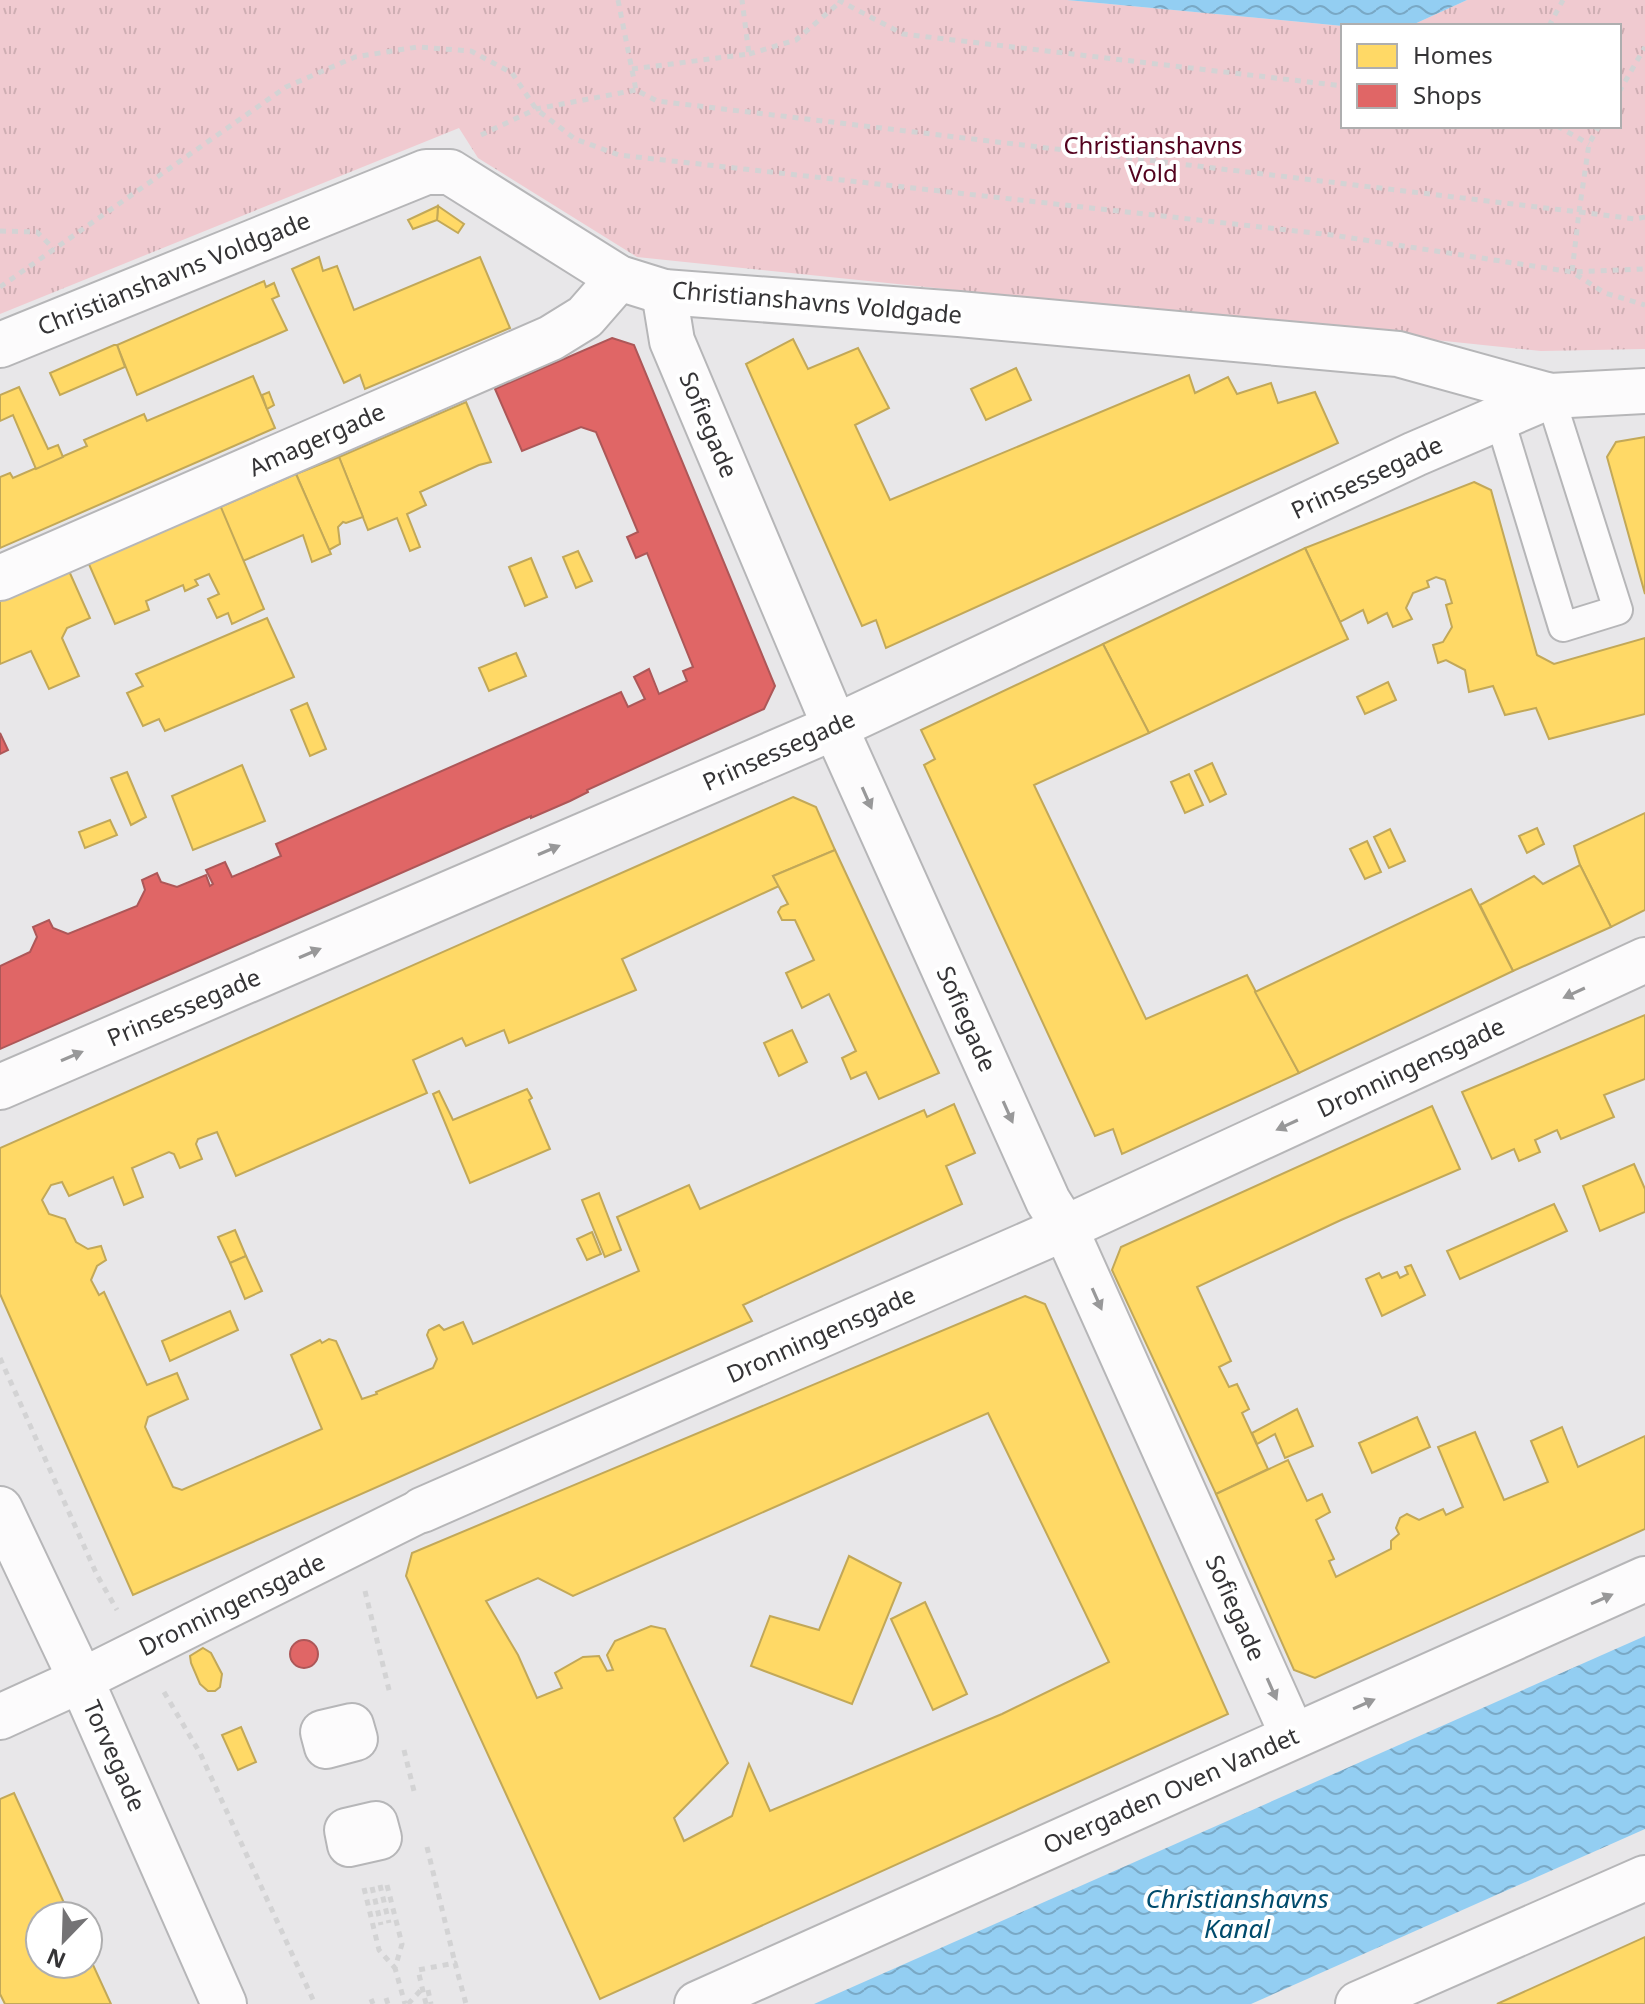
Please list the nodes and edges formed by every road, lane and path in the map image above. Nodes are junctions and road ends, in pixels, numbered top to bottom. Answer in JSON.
{"nodes":[{"id":1,"x":618,"y":0,"type":"edge"},
{"id":2,"x":742,"y":0,"type":"edge"},
{"id":3,"x":1563,"y":0,"type":"edge"},
{"id":4,"x":839,"y":1,"type":"edge"},
{"id":5,"x":1550,"y":24,"type":"edge"},
{"id":6,"x":1645,"y":47,"type":"edge"},
{"id":7,"x":749,"y":54,"type":"junction"},
{"id":8,"x":632,"y":69,"type":"junction"},
{"id":9,"x":1341,"y":86,"type":"edge"},
{"id":10,"x":1621,"y":89,"type":"edge"},
{"id":11,"x":636,"y":90,"type":"junction"},
{"id":12,"x":536,"y":109,"type":"junction"},
{"id":13,"x":1561,"y":128,"type":"edge"},
{"id":14,"x":1598,"y":128,"type":"edge"},
{"id":15,"x":1589,"y":144,"type":"junction"},
{"id":16,"x":1579,"y":212,"type":"junction"},
{"id":17,"x":1645,"y":217,"type":"edge"},
{"id":18,"x":0,"y":231,"type":"edge"},
{"id":19,"x":54,"y":249,"type":"junction"},
{"id":20,"x":1645,"y":269,"type":"edge"},
{"id":21,"x":1572,"y":272,"type":"junction"},
{"id":22,"x":619,"y":278,"type":"junction"},
{"id":23,"x":0,"y":287,"type":"edge"},
{"id":24,"x":664,"y":292,"type":"junction"},
{"id":25,"x":1645,"y":305,"type":"edge"},
{"id":26,"x":0,"y":345,"type":"edge"},
{"id":27,"x":1645,"y":391,"type":"edge"},
{"id":28,"x":1550,"y":396,"type":"junction"},
{"id":29,"x":1499,"y":417,"type":"junction"},
{"id":30,"x":0,"y":578,"type":"edge"},
{"id":31,"x":835,"y":727,"type":"junction"},
{"id":32,"x":1645,"y":960,"type":"edge"},
{"id":33,"x":0,"y":1087,"type":"edge"},
{"id":34,"x":1065,"y":1228,"type":"junction"},
{"id":35,"x":0,"y":1509,"type":"edge"},
{"id":36,"x":422,"y":1510,"type":"joint"},
{"id":37,"x":1645,"y":1579,"type":"edge"},
{"id":38,"x":81,"y":1680,"type":"junction"},
{"id":39,"x":0,"y":1717,"type":"edge"},
{"id":40,"x":1293,"y":1736,"type":"junction"},
{"id":41,"x":1645,"y":1878,"type":"edge"},
{"id":42,"x":395,"y":1968,"type":"junction"},
{"id":43,"x":399,"y":1984,"type":"dead end"},
{"id":44,"x":425,"y":1990,"type":"junction"},
{"id":45,"x":1423,"y":1991,"type":"edge"},
{"id":46,"x":402,"y":1995,"type":"junction"},
{"id":47,"x":224,"y":2004,"type":"edge"},
{"id":48,"x":406,"y":2004,"type":"edge"},
{"id":49,"x":428,"y":2004,"type":"edge"},
{"id":50,"x":466,"y":2004,"type":"edge"},
{"id":51,"x":697,"y":2004,"type":"edge"},
{"id":52,"x":1358,"y":2004,"type":"edge"}],
"edges":[{"from":1,"to":8,"type":"path"},
{"from":2,"to":7,"type":"path"},
{"from":3,"to":5,"type":"path"},
{"from":4,"to":7,"type":"path"},
{"from":4,"to":9,"type":"path"},
{"from":6,"to":10,"type":"path"},
{"from":7,"to":8,"type":"path"},
{"from":8,"to":11,"type":"path"},
{"from":11,"to":12,"type":"path"},
{"from":11,"to":16,"type":"path"},
{"from":12,"to":19,"type":"path"},
{"from":12,"to":21,"type":"path"},
{"from":13,"to":15,"type":"path"},
{"from":14,"to":15,"type":"path"},
{"from":15,"to":16,"type":"path"},
{"from":16,"to":17,"type":"path"},
{"from":16,"to":21,"type":"path"},
{"from":18,"to":19,"type":"path"},
{"from":19,"to":23,"type":"path"},
{"from":20,"to":21,"type":"path"},
{"from":21,"to":25,"type":"path"},
{"from":22,"to":24,"type":"street","name":"Christianshavns Voldgade"},
{"from":22,"to":26,"type":"street","name":"Christianshavns Voldgade"},
{"from":22,"to":30,"type":"street","name":"Amagergade"},
{"from":24,"to":28,"type":"street","name":"Christianshavns Voldgade"},
{"from":24,"to":31,"type":"street","name":"Sofiegade"},
{"from":27,"to":28,"type":"street","name":"Christianshavns Voldgade"},
{"from":28,"to":29,"type":"street","name":"Prinsessegade"},
{"from":28,"to":29,"type":"lane"},
{"from":29,"to":31,"type":"street","name":"Prinsessegade"},
{"from":33,"to":31,"type":"street","name":"Prinsessegade","one_way":true},
{"from":31,"to":34,"type":"street","name":"Sofiegade","one_way":true},
{"from":32,"to":34,"type":"street","name":"Dronningensgade","one_way":true},
{"from":34,"to":36,"type":"street","name":"Dronningensgade"},
{"from":34,"to":40,"type":"street","name":"Sofiegade","one_way":true},
{"from":35,"to":38,"type":"street","name":"Torvegade"},
{"from":36,"to":38,"type":"street","name":"Dronningensgade"},
{"from":40,"to":37,"type":"street","name":"Overgaden Oven Vandet","one_way":true},
{"from":38,"to":39,"type":"street","name":"Dronningensgade"},
{"from":38,"to":47,"type":"street","name":"Torvegade"},
{"from":40,"to":51,"type":"street","name":"Overgaden Oven Vandet"},
{"from":41,"to":45,"type":"street"},
{"from":42,"to":42,"type":"path"},
{"from":42,"to":46,"type":"path"},
{"from":43,"to":46,"type":"path"},
{"from":44,"to":48,"type":"path"},
{"from":44,"to":49,"type":"path"},
{"from":44,"to":50,"type":"path"},
{"from":45,"to":52,"type":"street"},
{"from":46,"to":48,"type":"path"}]}
